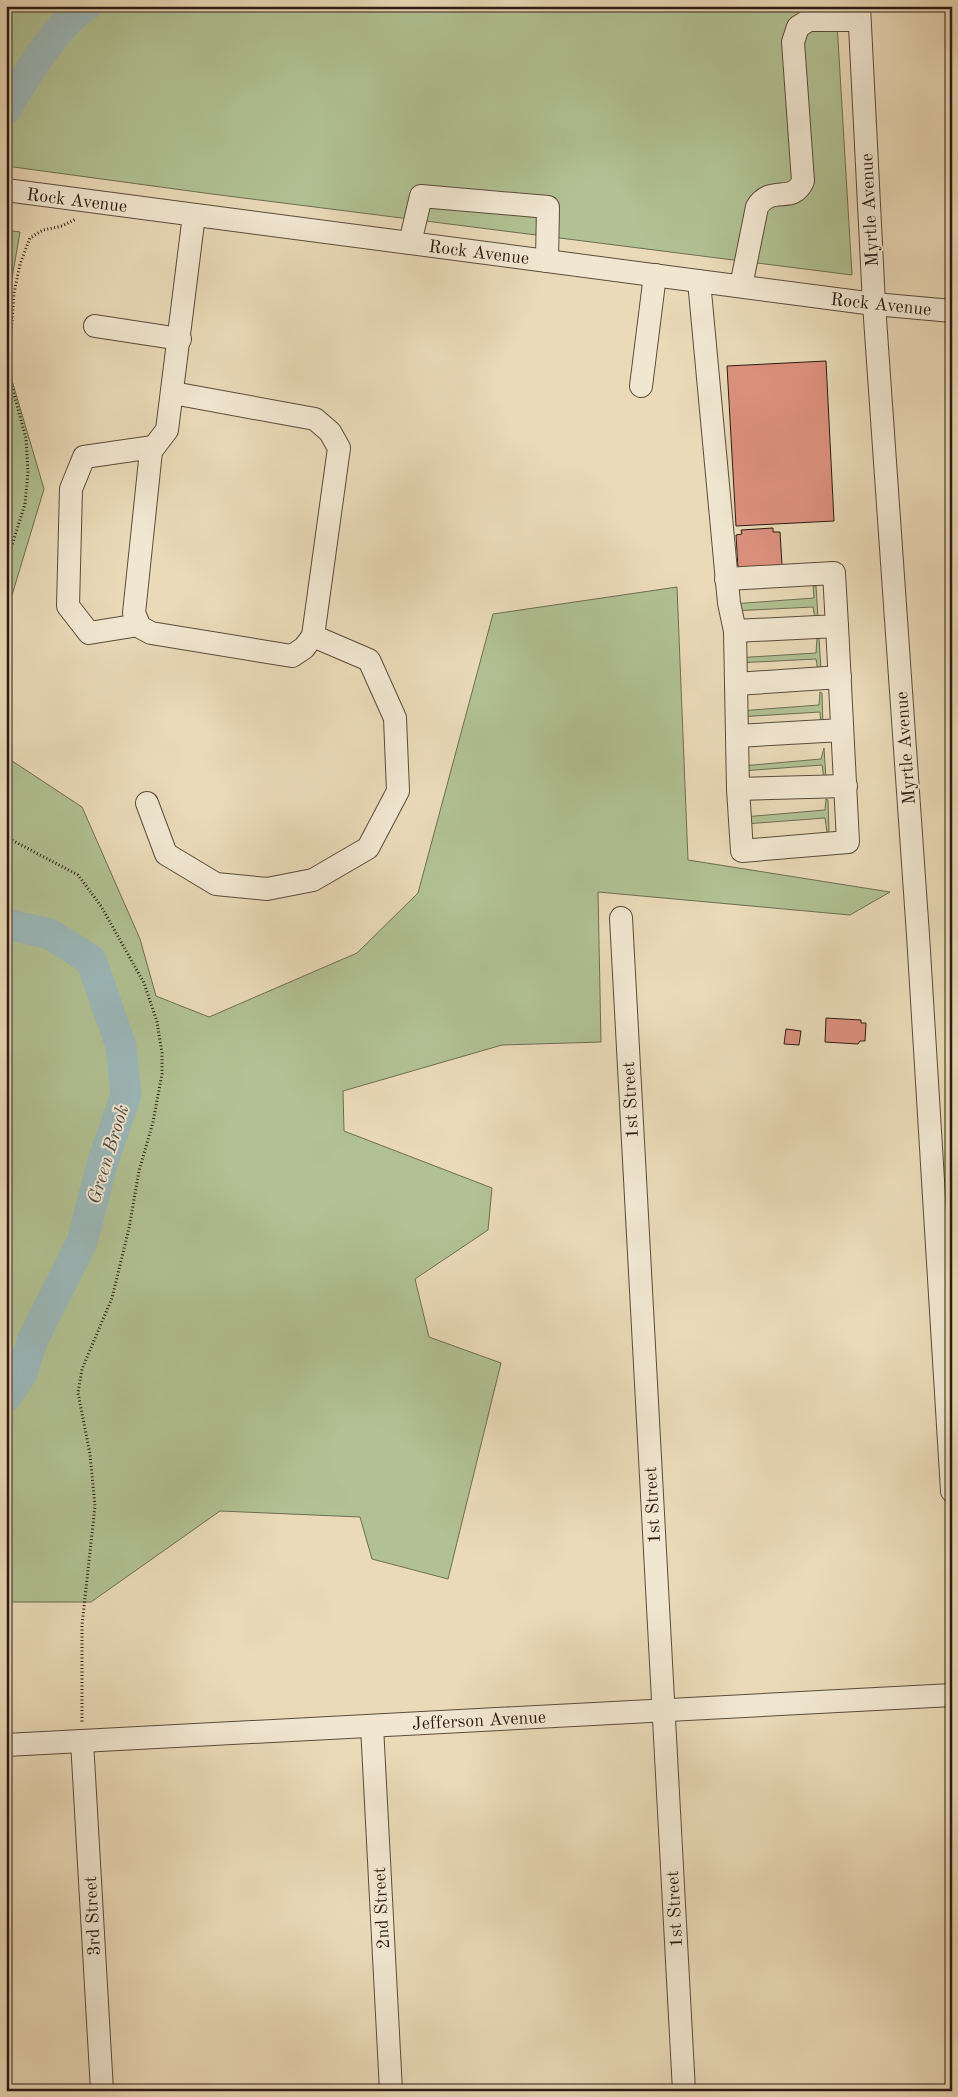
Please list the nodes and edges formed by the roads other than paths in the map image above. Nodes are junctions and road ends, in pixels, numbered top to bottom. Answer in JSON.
{"nodes":[{"id":1,"x":859,"y":13,"type":"edge"},
{"id":2,"x":11,"y":191,"type":"edge"},
{"id":3,"x":194,"y":215,"type":"junction"},
{"id":4,"x":754,"y":228,"type":"junction"},
{"id":5,"x":410,"y":243,"type":"junction"},
{"id":6,"x":547,"y":261,"type":"junction"},
{"id":7,"x":655,"y":275,"type":"junction"},
{"id":8,"x":699,"y":281,"type":"junction"},
{"id":9,"x":741,"y":286,"type":"junction"},
{"id":10,"x":776,"y":291,"type":"junction"},
{"id":11,"x":874,"y":304,"type":"junction"},
{"id":12,"x":952,"y":311,"type":"edge"},
{"id":13,"x":95,"y":326,"type":"dead end"},
{"id":14,"x":180,"y":339,"type":"junction"},
{"id":15,"x":641,"y":386,"type":"dead end"},
{"id":16,"x":173,"y":393,"type":"junction"},
{"id":17,"x":153,"y":447,"type":"junction"},
{"id":18,"x":726,"y":579,"type":"junction"},
{"id":19,"x":139,"y":625,"type":"junction"},
{"id":20,"x":837,"y":626,"type":"junction"},
{"id":21,"x":735,"y":631,"type":"junction"},
{"id":22,"x":313,"y":636,"type":"junction"},
{"id":23,"x":840,"y":676,"type":"junction"},
{"id":24,"x":736,"y":684,"type":"junction"},
{"id":25,"x":842,"y":730,"type":"junction"},
{"id":26,"x":737,"y":736,"type":"junction"},
{"id":27,"x":846,"y":786,"type":"junction"},
{"id":28,"x":738,"y":789,"type":"junction"},
{"id":29,"x":147,"y":803,"type":"dead end"},
{"id":30,"x":621,"y":918,"type":"dead end"},
{"id":31,"x":947,"y":1322,"type":"edge"},
{"id":32,"x":952,"y":1491,"type":"edge"},
{"id":33,"x":952,"y":1695,"type":"edge"},
{"id":34,"x":662,"y":1710,"type":"junction"},
{"id":35,"x":372,"y":1726,"type":"junction"},
{"id":36,"x":82,"y":1741,"type":"junction"},
{"id":37,"x":6,"y":1745,"type":"edge"},
{"id":38,"x":102,"y":2091,"type":"edge"},
{"id":39,"x":390,"y":2091,"type":"edge"},
{"id":40,"x":684,"y":2091,"type":"edge"}],
"edges":[{"from":1,"to":4,"type":"street"},
{"from":1,"to":11,"type":"street","name":"Myrtle Avenue"},
{"from":2,"to":3,"type":"street","name":"Rock Avenue"},
{"from":3,"to":5,"type":"street","name":"Rock Avenue"},
{"from":3,"to":14,"type":"street"},
{"from":4,"to":9,"type":"street"},
{"from":4,"to":10,"type":"street"},
{"from":5,"to":6,"type":"street","name":"Rock Avenue"},
{"from":5,"to":6,"type":"street"},
{"from":6,"to":7,"type":"street","name":"Rock Avenue"},
{"from":7,"to":8,"type":"street","name":"Rock Avenue"},
{"from":7,"to":15,"type":"street"},
{"from":8,"to":9,"type":"street","name":"Rock Avenue"},
{"from":8,"to":18,"type":"street"},
{"from":9,"to":10,"type":"street","name":"Rock Avenue"},
{"from":10,"to":11,"type":"street","name":"Rock Avenue"},
{"from":11,"to":12,"type":"street","name":"Rock Avenue"},
{"from":11,"to":31,"type":"street","name":"Myrtle Avenue"},
{"from":13,"to":14,"type":"street"},
{"from":14,"to":16,"type":"street"},
{"from":16,"to":17,"type":"street"},
{"from":16,"to":22,"type":"street"},
{"from":17,"to":19,"type":"street"},
{"from":17,"to":19,"type":"street"},
{"from":18,"to":20,"type":"street"},
{"from":18,"to":21,"type":"street"},
{"from":19,"to":22,"type":"street"},
{"from":20,"to":21,"type":"street"},
{"from":20,"to":23,"type":"street"},
{"from":21,"to":24,"type":"street"},
{"from":22,"to":29,"type":"street"},
{"from":23,"to":24,"type":"street"},
{"from":23,"to":25,"type":"street"},
{"from":24,"to":26,"type":"street"},
{"from":25,"to":26,"type":"street"},
{"from":25,"to":27,"type":"street"},
{"from":26,"to":28,"type":"street"},
{"from":27,"to":28,"type":"street"},
{"from":27,"to":28,"type":"street"},
{"from":30,"to":34,"type":"street","name":"1st Street"},
{"from":31,"to":32,"type":"street","name":"Myrtle Avenue"},
{"from":33,"to":34,"type":"street","name":"Jefferson Avenue"},
{"from":34,"to":35,"type":"street","name":"Jefferson Avenue"},
{"from":34,"to":40,"type":"street","name":"1st Street"},
{"from":35,"to":36,"type":"street","name":"Jefferson Avenue"},
{"from":35,"to":39,"type":"street","name":"2nd Street"},
{"from":36,"to":37,"type":"street","name":"Jefferson Avenue"},
{"from":36,"to":38,"type":"street","name":"3rd Street"}]}
